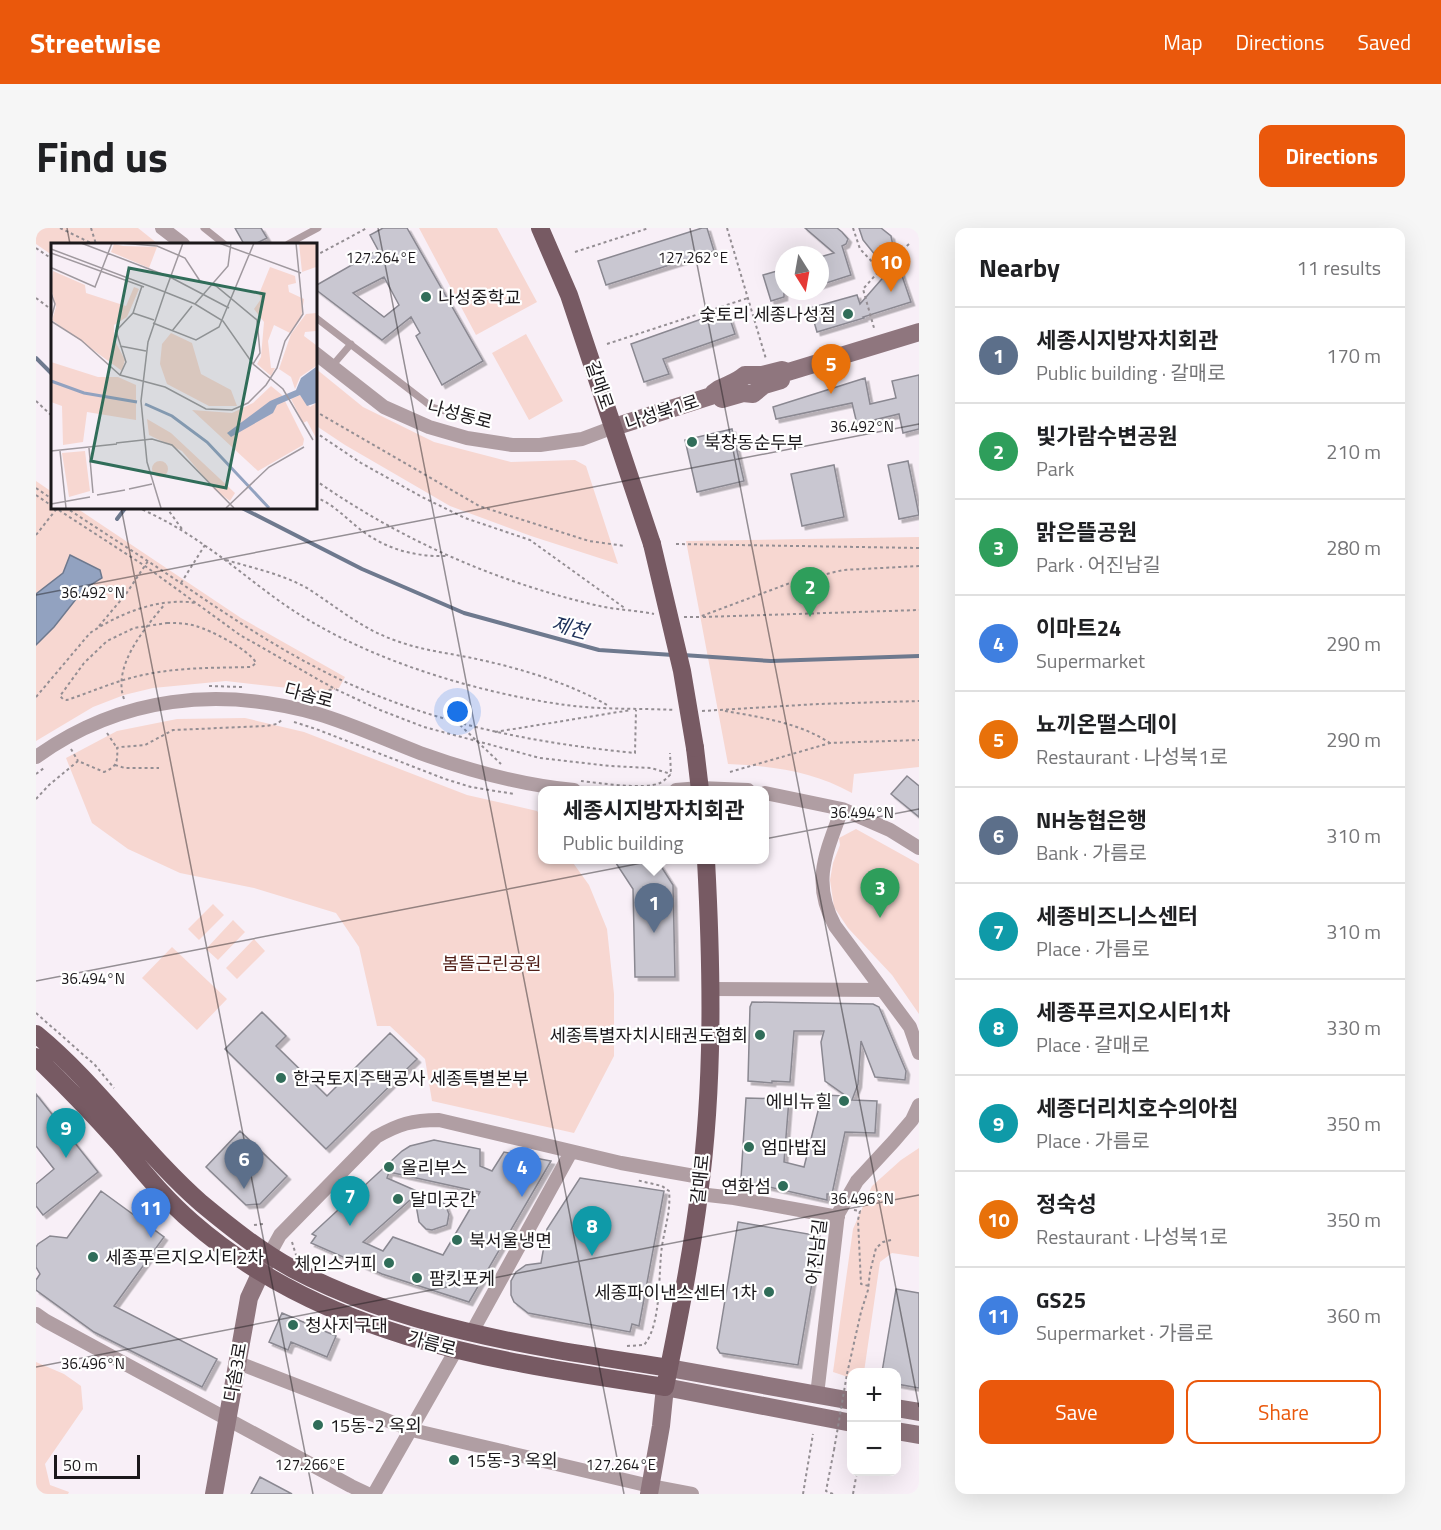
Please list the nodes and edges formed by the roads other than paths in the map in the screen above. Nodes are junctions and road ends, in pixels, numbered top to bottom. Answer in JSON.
{"nodes":[{"id":1,"x":162,"y":228,"type":"edge"},
{"id":2,"x":204,"y":228,"type":"edge"},
{"id":3,"x":318,"y":228,"type":"edge"},
{"id":4,"x":540,"y":228,"type":"edge"},
{"id":5,"x":182,"y":243,"type":"edge"},
{"id":6,"x":223,"y":243,"type":"edge"},
{"id":7,"x":290,"y":243,"type":"edge"},
{"id":8,"x":316,"y":318,"type":"edge"},
{"id":9,"x":919,"y":332,"type":"edge"},
{"id":10,"x":351,"y":344,"type":"junction"},
{"id":11,"x":316,"y":354,"type":"edge"},
{"id":12,"x":332,"y":366,"type":"junction"},
{"id":13,"x":453,"y":409,"type":"dead end"},
{"id":14,"x":614,"y":427,"type":"junction"},
{"id":15,"x":41,"y":761,"type":"edge"},
{"id":16,"x":549,"y":786,"type":"edge"},
{"id":17,"x":700,"y":786,"type":"edge"},
{"id":18,"x":769,"y":794,"type":"edge"},
{"id":19,"x":842,"y":809,"type":"junction"},
{"id":20,"x":919,"y":848,"type":"edge"},
{"id":21,"x":706,"y":864,"type":"edge"},
{"id":22,"x":711,"y":989,"type":"junction"},
{"id":23,"x":882,"y":990,"type":"junction"},
{"id":24,"x":36,"y":1034,"type":"edge"},
{"id":25,"x":919,"y":1053,"type":"edge"},
{"id":26,"x":36,"y":1057,"type":"edge"},
{"id":27,"x":919,"y":1105,"type":"edge"},
{"id":28,"x":571,"y":1152,"type":"junction"},
{"id":29,"x":700,"y":1186,"type":"junction"},
{"id":30,"x":840,"y":1212,"type":"junction"},
{"id":31,"x":269,"y":1255,"type":"junction"},
{"id":32,"x":259,"y":1273,"type":"junction"},
{"id":33,"x":36,"y":1314,"type":"edge"},
{"id":34,"x":472,"y":1332,"type":"junction"},
{"id":35,"x":456,"y":1350,"type":"junction"},
{"id":36,"x":236,"y":1362,"type":"junction"},
{"id":37,"x":669,"y":1368,"type":"junction"},
{"id":38,"x":665,"y":1387,"type":"junction"},
{"id":39,"x":817,"y":1395,"type":"junction"},
{"id":40,"x":847,"y":1400,"type":"edge"},
{"id":41,"x":901,"y":1409,"type":"edge"},
{"id":42,"x":919,"y":1412,"type":"edge"},
{"id":43,"x":227,"y":1419,"type":"junction"},
{"id":44,"x":847,"y":1422,"type":"edge"},
{"id":45,"x":412,"y":1430,"type":"junction"},
{"id":46,"x":901,"y":1432,"type":"edge"},
{"id":47,"x":919,"y":1435,"type":"edge"},
{"id":48,"x":649,"y":1490,"type":"edge"},
{"id":49,"x":214,"y":1494,"type":"edge"},
{"id":50,"x":368,"y":1494,"type":"edge"},
{"id":51,"x":374,"y":1494,"type":"edge"},
{"id":52,"x":692,"y":1494,"type":"edge"}],
"edges":[{"from":1,"to":5,"type":"street"},
{"from":2,"to":6,"type":"lane"},
{"from":3,"to":7,"type":"lane"},
{"from":4,"to":14,"type":"main road","name":"갈매로"},
{"from":8,"to":10,"type":"lane"},
{"from":9,"to":14,"type":"street","name":"나성북1로"},
{"from":10,"to":12,"type":"lane"},
{"from":10,"to":13,"type":"lane"},
{"from":11,"to":12,"type":"street","name":"나성동로"},
{"from":12,"to":14,"type":"street","name":"나성동로"},
{"from":14,"to":17,"type":"main road","name":"갈매로","bridge":true},
{"from":15,"to":16,"type":"street","name":"다솜로"},
{"from":18,"to":19,"type":"street"},
{"from":19,"to":20,"type":"street"},
{"from":19,"to":23,"type":"street"},
{"from":21,"to":22,"type":"main road","name":"갈매로"},
{"from":22,"to":23,"type":"street"},
{"from":22,"to":29,"type":"main road","name":"갈매로"},
{"from":23,"to":25,"type":"street"},
{"from":24,"to":31,"type":"main road","name":"가름로"},
{"from":26,"to":32,"type":"main road","name":"가름로"},
{"from":27,"to":30,"type":"street","name":"어진남길"},
{"from":28,"to":29,"type":"street"},
{"from":28,"to":31,"type":"street"},
{"from":28,"to":34,"type":"street"},
{"from":29,"to":30,"type":"street"},
{"from":29,"to":37,"type":"main road","name":"갈매로"},
{"from":30,"to":39,"type":"street","name":"어진남길"},
{"from":31,"to":32,"type":"street","name":"다솜3로"},
{"from":31,"to":34,"type":"main road","name":"가름로"},
{"from":32,"to":35,"type":"main road","name":"가름로"},
{"from":32,"to":36,"type":"street","name":"다솜3로"},
{"from":33,"to":43,"type":"street"},
{"from":34,"to":37,"type":"main road","name":"가름로"},
{"from":35,"to":38,"type":"main road","name":"가름로"},
{"from":35,"to":45,"type":"street"},
{"from":36,"to":43,"type":"street","name":"다솜3로"},
{"from":36,"to":45,"type":"street"},
{"from":37,"to":38,"type":"main road","name":"갈매로"},
{"from":37,"to":39,"type":"street","name":"가름로"},
{"from":38,"to":44,"type":"street","name":"가름로"},
{"from":38,"to":48,"type":"street","name":"갈매로"},
{"from":39,"to":40,"type":"street","name":"가름로"},
{"from":41,"to":42,"type":"street"},
{"from":43,"to":49,"type":"street","name":"다솜3로"},
{"from":43,"to":50,"type":"street"},
{"from":45,"to":48,"type":"street"},
{"from":45,"to":51,"type":"street"},
{"from":46,"to":47,"type":"street"},
{"from":48,"to":52,"type":"street"}]}
